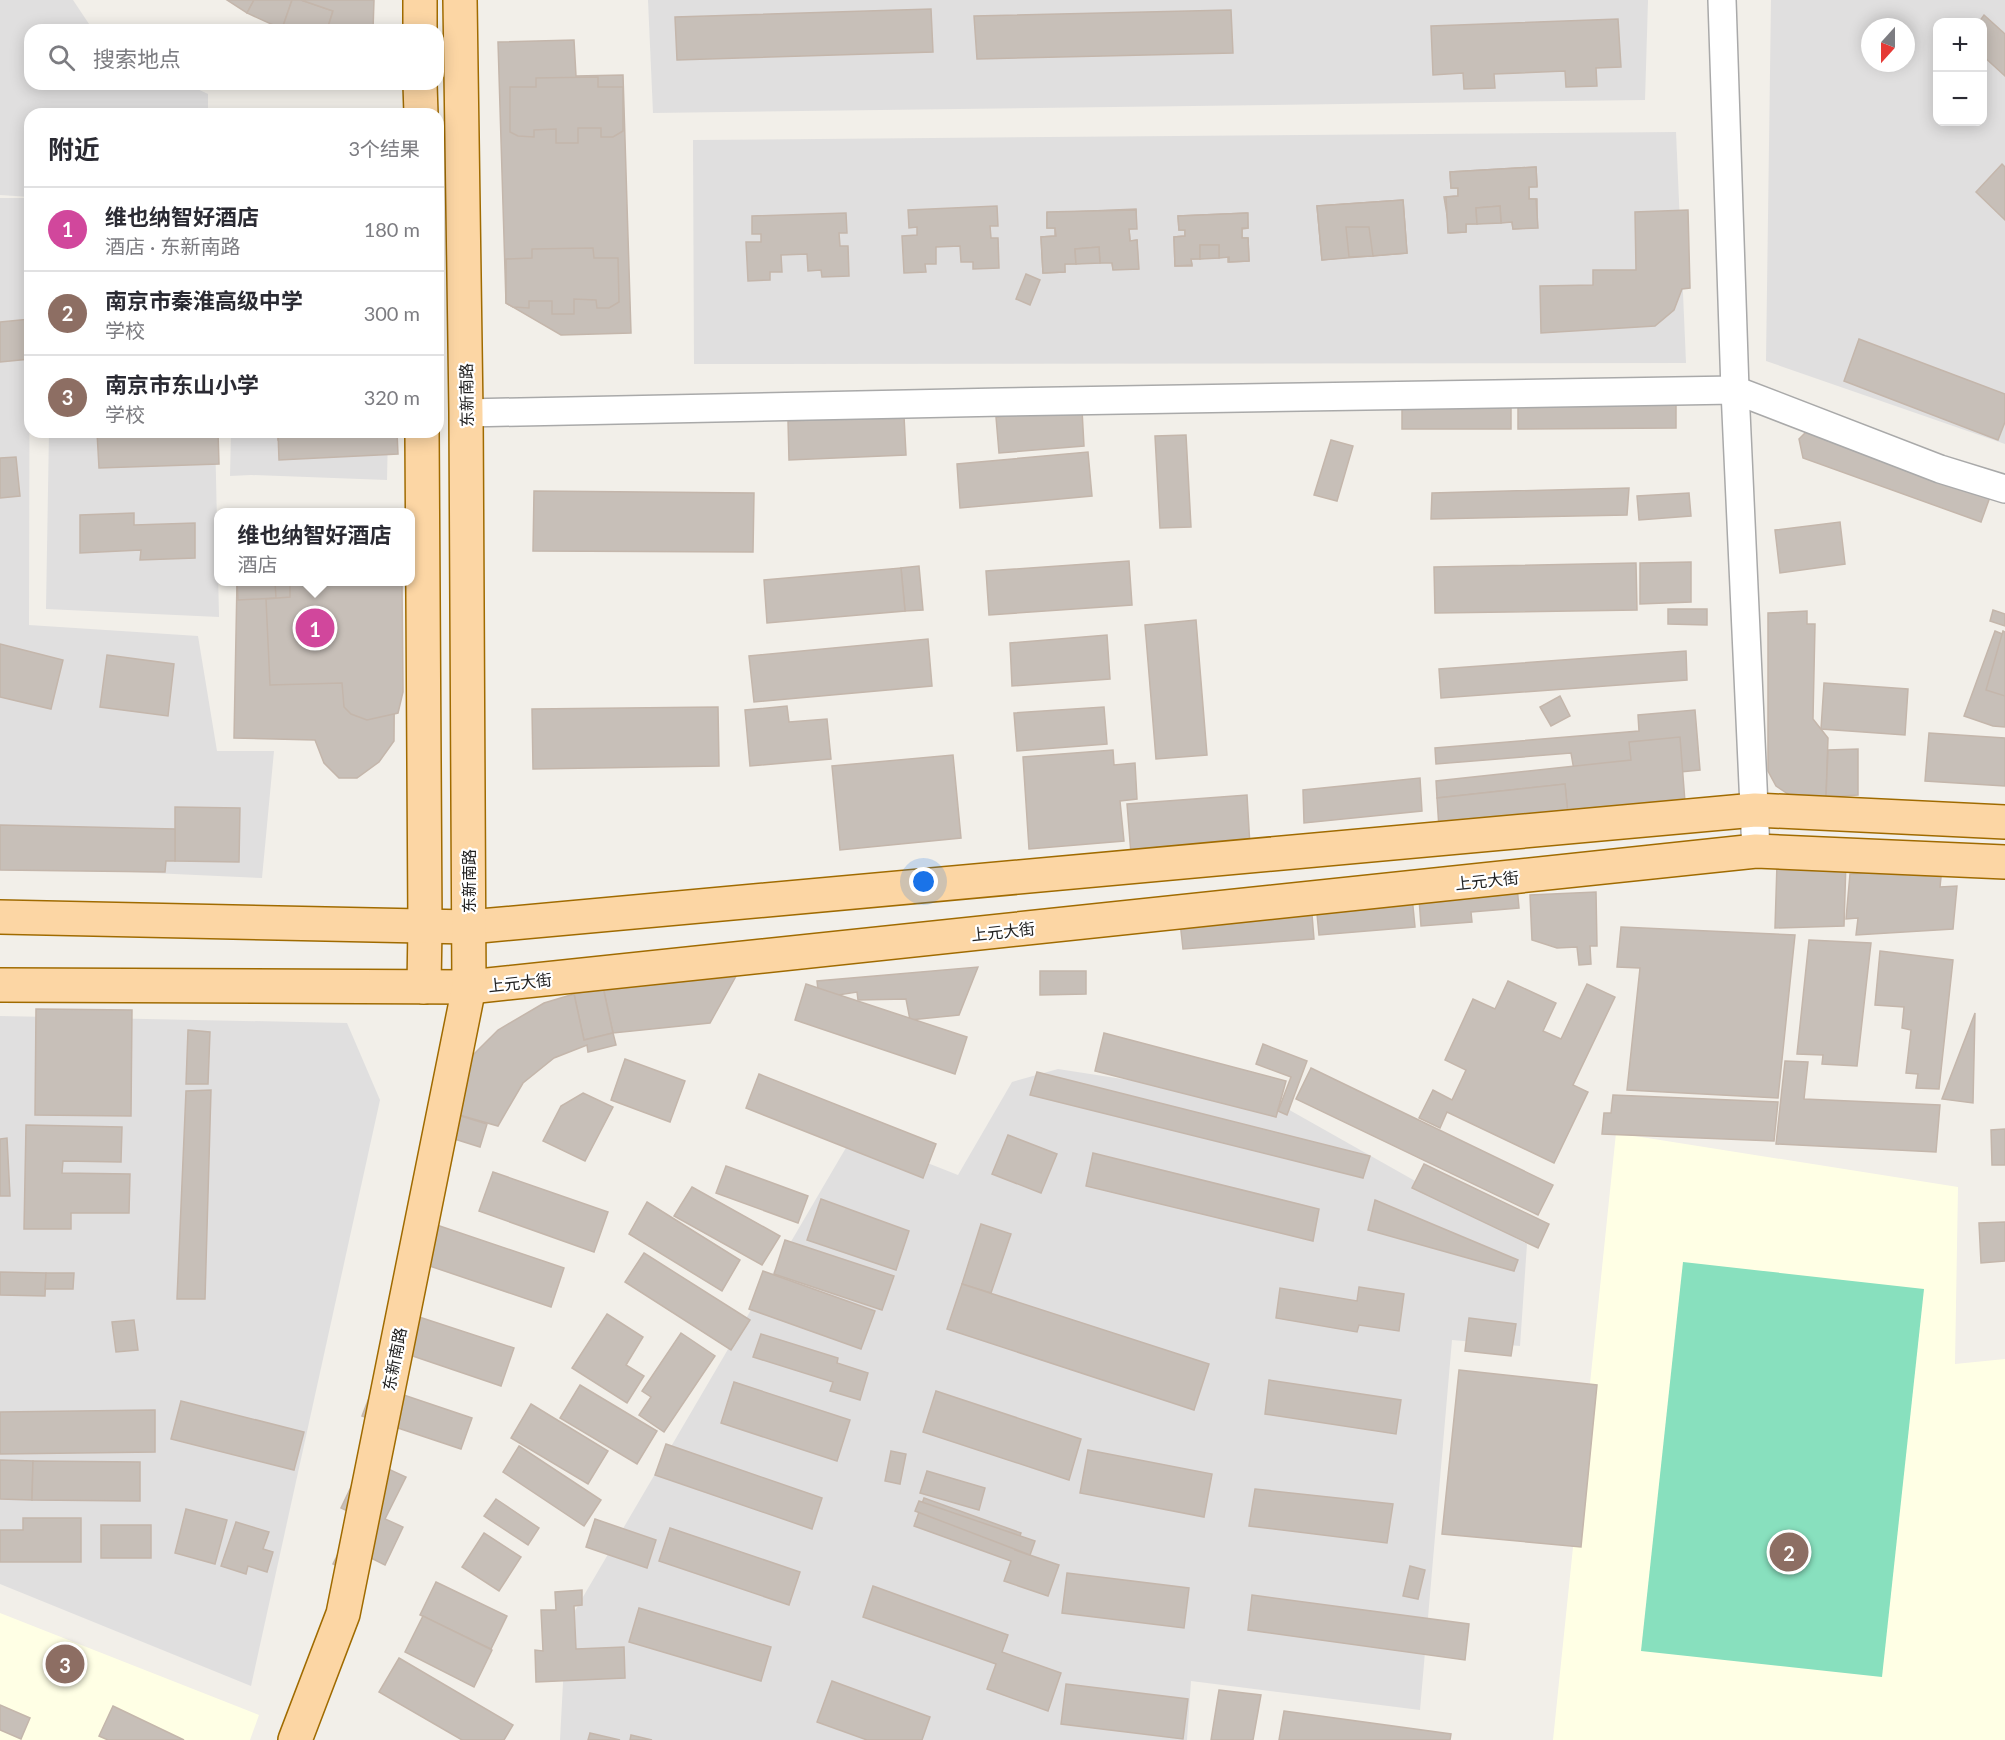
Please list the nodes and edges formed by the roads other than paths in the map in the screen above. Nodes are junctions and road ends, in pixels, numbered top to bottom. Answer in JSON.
{"nodes":[{"id":1,"x":420,"y":0,"type":"edge"},
{"id":2,"x":460,"y":0,"type":"edge"},
{"id":3,"x":1722,"y":0,"type":"edge"},
{"id":4,"x":420,"y":24,"type":"edge"},
{"id":5,"x":420,"y":90,"type":"edge"},
{"id":6,"x":421,"y":108,"type":"edge"},
{"id":7,"x":1735,"y":390,"type":"junction"},
{"id":8,"x":466,"y":413,"type":"junction"},
{"id":9,"x":422,"y":438,"type":"edge"},
{"id":10,"x":2005,"y":489,"type":"edge"},
{"id":11,"x":1755,"y":810,"type":"junction"},
{"id":12,"x":2005,"y":822,"type":"edge"},
{"id":13,"x":1756,"y":851,"type":"junction"},
{"id":14,"x":2005,"y":862,"type":"edge"},
{"id":15,"x":0,"y":917,"type":"edge"},
{"id":16,"x":425,"y":926,"type":"junction"},
{"id":17,"x":469,"y":927,"type":"junction"},
{"id":18,"x":0,"y":985,"type":"edge"},
{"id":19,"x":424,"y":987,"type":"junction"},
{"id":20,"x":469,"y":987,"type":"junction"},
{"id":21,"x":295,"y":1740,"type":"edge"}],
"edges":[{"from":1,"to":4,"type":"main road"},
{"from":2,"to":8,"type":"main road","name":"东新南路"},
{"from":3,"to":7,"type":"street"},
{"from":5,"to":6,"type":"main road"},
{"from":7,"to":8,"type":"street"},
{"from":7,"to":10,"type":"street"},
{"from":7,"to":11,"type":"street"},
{"from":8,"to":17,"type":"main road","name":"东新南路"},
{"from":9,"to":16,"type":"main road"},
{"from":11,"to":12,"type":"main road"},
{"from":11,"to":13,"type":"street"},
{"from":11,"to":17,"type":"main road"},
{"from":13,"to":14,"type":"main road","name":"上元大街"},
{"from":13,"to":20,"type":"main road","name":"上元大街"},
{"from":15,"to":16,"type":"main road"},
{"from":16,"to":17,"type":"main road"},
{"from":16,"to":19,"type":"main road"},
{"from":17,"to":20,"type":"main road","name":"东新南路"},
{"from":18,"to":19,"type":"main road","name":"上元大街"},
{"from":19,"to":20,"type":"main road","name":"上元大街"},
{"from":20,"to":21,"type":"main road","name":"东新南路"}]}
